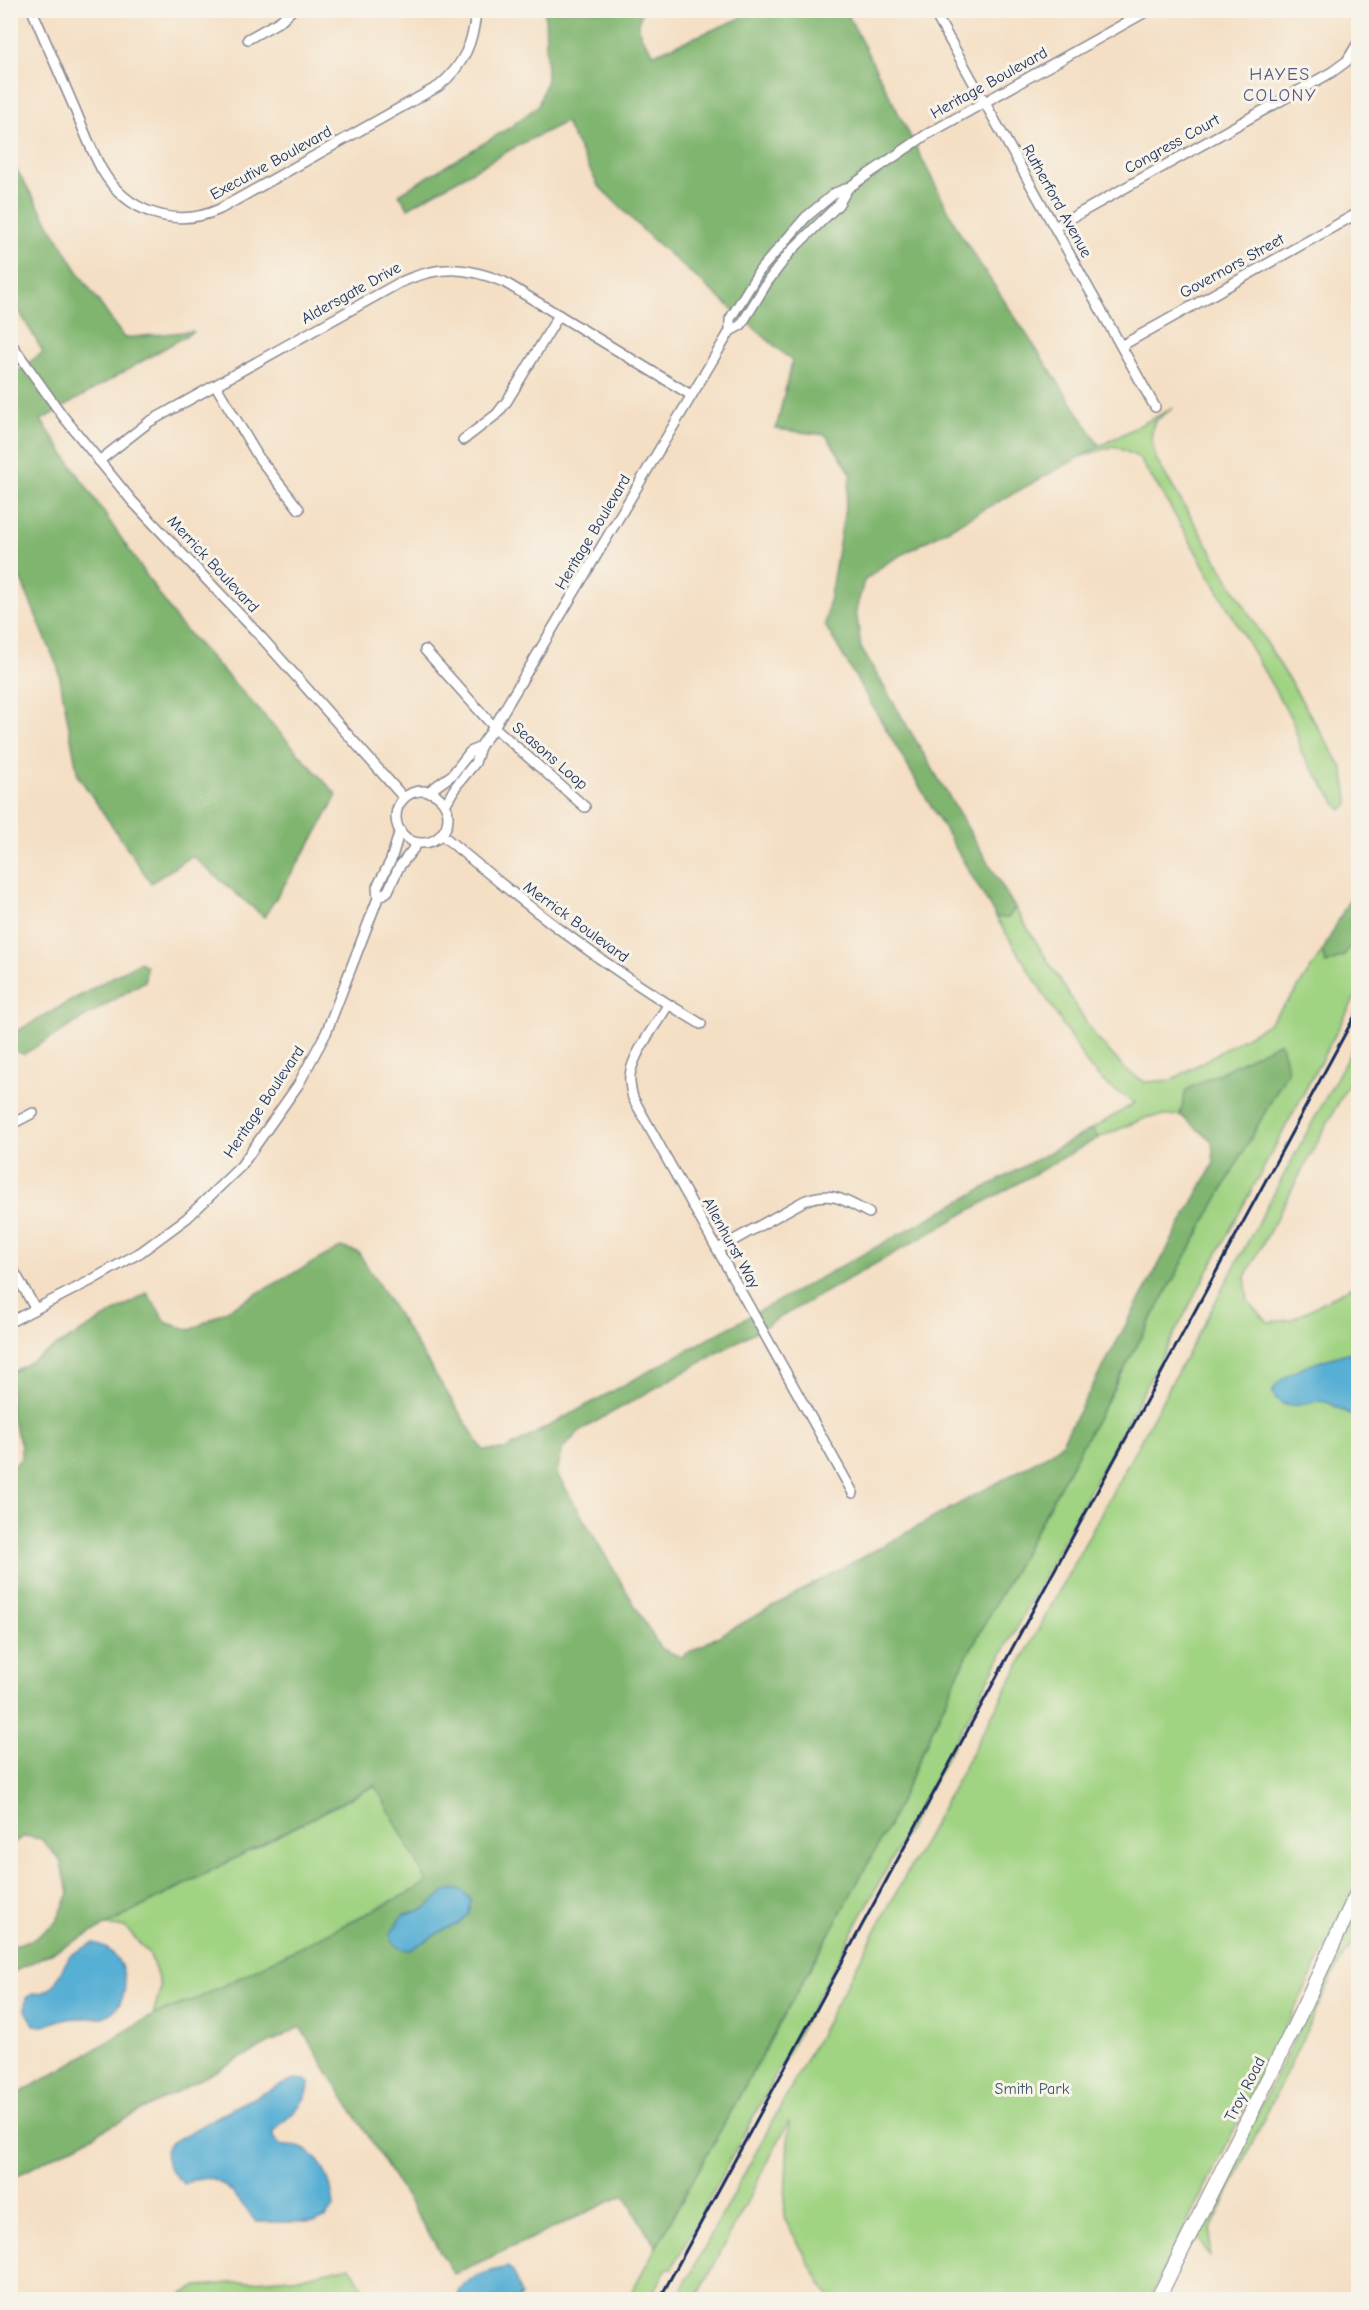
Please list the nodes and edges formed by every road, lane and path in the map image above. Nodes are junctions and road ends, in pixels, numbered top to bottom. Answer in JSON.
{"nodes":[{"id":1,"x":32,"y":10,"type":"edge"},
{"id":2,"x":292,"y":10,"type":"edge"},
{"id":3,"x":476,"y":10,"type":"edge"},
{"id":4,"x":933,"y":10,"type":"edge"},
{"id":5,"x":1149,"y":10,"type":"edge"},
{"id":6,"x":248,"y":39,"type":"dead end"},
{"id":7,"x":1359,"y":44,"type":"edge"},
{"id":8,"x":984,"y":102,"type":"junction"},
{"id":9,"x":1359,"y":213,"type":"edge"},
{"id":10,"x":1055,"y":227,"type":"junction"},
{"id":11,"x":559,"y":315,"type":"junction"},
{"id":12,"x":10,"y":342,"type":"edge"},
{"id":13,"x":1121,"y":346,"type":"junction"},
{"id":14,"x":216,"y":386,"type":"junction"},
{"id":15,"x":691,"y":395,"type":"junction"},
{"id":16,"x":1155,"y":407,"type":"dead end"},
{"id":17,"x":463,"y":440,"type":"dead end"},
{"id":18,"x":99,"y":461,"type":"junction"},
{"id":19,"x":299,"y":509,"type":"dead end"},
{"id":20,"x":425,"y":650,"type":"dead end"},
{"id":21,"x":494,"y":727,"type":"junction"},
{"id":22,"x":480,"y":747,"type":"junction"},
{"id":23,"x":428,"y":792,"type":"junction"},
{"id":24,"x":404,"y":798,"type":"junction"},
{"id":25,"x":445,"y":805,"type":"junction"},
{"id":26,"x":585,"y":807,"type":"dead end"},
{"id":27,"x":400,"y":830,"type":"junction"},
{"id":28,"x":441,"y":834,"type":"junction"},
{"id":29,"x":417,"y":843,"type":"junction"},
{"id":30,"x":378,"y":898,"type":"junction"},
{"id":31,"x":668,"y":1005,"type":"junction"},
{"id":32,"x":701,"y":1024,"type":"dead end"},
{"id":33,"x":33,"y":1113,"type":"dead end"},
{"id":34,"x":10,"y":1125,"type":"edge"},
{"id":35,"x":869,"y":1213,"type":"dead end"},
{"id":36,"x":718,"y":1249,"type":"junction"},
{"id":37,"x":10,"y":1264,"type":"edge"},
{"id":38,"x":35,"y":1308,"type":"junction"},
{"id":39,"x":10,"y":1322,"type":"edge"},
{"id":40,"x":853,"y":1493,"type":"dead end"},
{"id":41,"x":1359,"y":1891,"type":"edge"},
{"id":42,"x":1157,"y":2300,"type":"edge"}],
"edges":[{"from":1,"to":3,"type":"street","name":"Executive Boulevard"},
{"from":2,"to":6,"type":"street"},
{"from":4,"to":8,"type":"street","name":"Rutherford Avenue"},
{"from":5,"to":8,"type":"street","name":"Heritage Boulevard"},
{"from":7,"to":10,"type":"street","name":"Congress Court"},
{"from":8,"to":10,"type":"street","name":"Rutherford Avenue"},
{"from":8,"to":15,"type":"street","name":"Heritage Boulevard"},
{"from":9,"to":13,"type":"street","name":"Governors Street"},
{"from":10,"to":13,"type":"street","name":"Rutherford Avenue"},
{"from":11,"to":14,"type":"street","name":"Aldersgate Drive"},
{"from":11,"to":15,"type":"street","name":"Aldersgate Drive"},
{"from":11,"to":17,"type":"street"},
{"from":12,"to":18,"type":"street","name":"Merrick Boulevard"},
{"from":13,"to":16,"type":"street","name":"Rutherford Avenue"},
{"from":14,"to":18,"type":"street","name":"Aldersgate Drive"},
{"from":14,"to":19,"type":"street"},
{"from":15,"to":21,"type":"street","name":"Heritage Boulevard"},
{"from":18,"to":24,"type":"street","name":"Merrick Boulevard"},
{"from":20,"to":21,"type":"street","name":"Seasons Loop"},
{"from":21,"to":22,"type":"street","name":"Heritage Boulevard"},
{"from":21,"to":26,"type":"street","name":"Seasons Loop"},
{"from":22,"to":23,"type":"street","name":"Heritage Boulevard"},
{"from":22,"to":25,"type":"street","name":"Heritage Boulevard"},
{"from":23,"to":24,"type":"street"},
{"from":23,"to":25,"type":"street"},
{"from":24,"to":27,"type":"street"},
{"from":25,"to":28,"type":"street"},
{"from":27,"to":29,"type":"street"},
{"from":27,"to":30,"type":"street","name":"Heritage Boulevard"},
{"from":28,"to":29,"type":"street"},
{"from":28,"to":31,"type":"street","name":"Merrick Boulevard"},
{"from":29,"to":30,"type":"street","name":"Heritage Boulevard"},
{"from":30,"to":38,"type":"street","name":"Heritage Boulevard"},
{"from":31,"to":32,"type":"street","name":"Merrick Boulevard"},
{"from":31,"to":36,"type":"street","name":"Allenhurst Way"},
{"from":33,"to":34,"type":"street"},
{"from":35,"to":36,"type":"street"},
{"from":36,"to":40,"type":"street","name":"Allenhurst Way"},
{"from":37,"to":38,"type":"street"},
{"from":38,"to":39,"type":"street","name":"Heritage Boulevard"},
{"from":41,"to":42,"type":"street","name":"Troy Road"}]}
